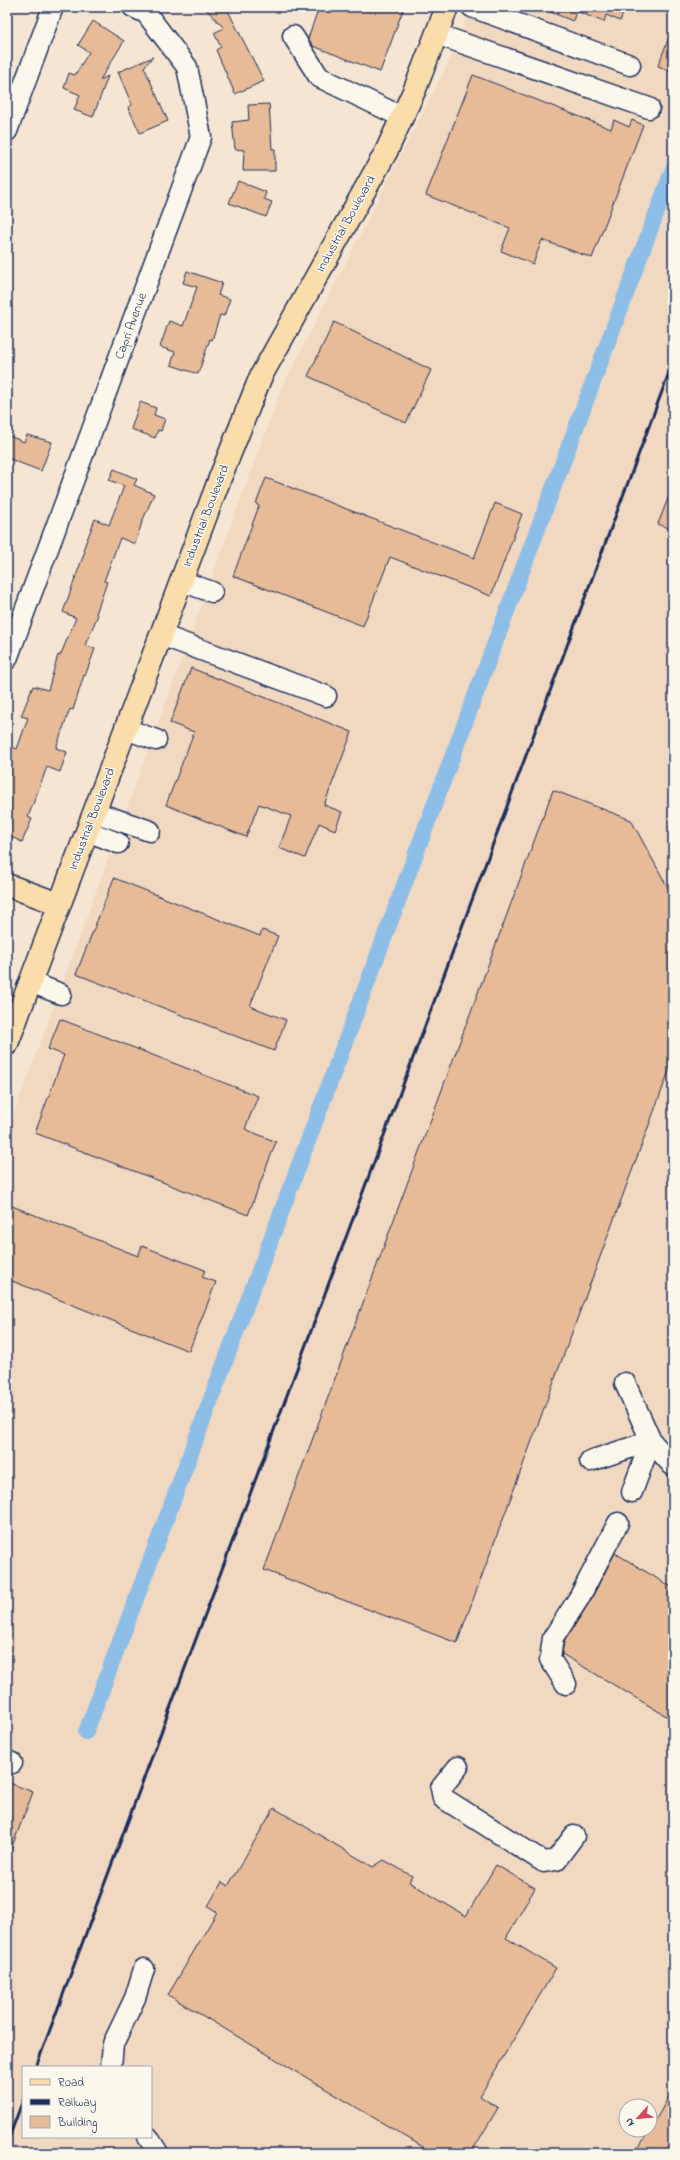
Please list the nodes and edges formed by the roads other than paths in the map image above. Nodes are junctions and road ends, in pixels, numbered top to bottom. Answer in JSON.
{"nodes":[{"id":1,"x":52,"y":7,"type":"edge"},
{"id":2,"x":133,"y":7,"type":"edge"},
{"id":3,"x":447,"y":7,"type":"edge"},
{"id":4,"x":472,"y":7,"type":"edge"},
{"id":5,"x":436,"y":34,"type":"junction"},
{"id":6,"x":292,"y":36,"type":"dead end"},
{"id":7,"x":630,"y":65,"type":"dead end"},
{"id":8,"x":649,"y":108,"type":"dead end"},
{"id":9,"x":402,"y":117,"type":"junction"},
{"id":10,"x":7,"y":131,"type":"edge"},
{"id":11,"x":181,"y":581,"type":"junction"},
{"id":12,"x":212,"y":592,"type":"dead end"},
{"id":13,"x":161,"y":635,"type":"junction"},
{"id":14,"x":7,"y":660,"type":"edge"},
{"id":15,"x":326,"y":696,"type":"dead end"},
{"id":16,"x":126,"y":729,"type":"junction"},
{"id":17,"x":156,"y":740,"type":"dead end"},
{"id":18,"x":90,"y":822,"type":"junction"},
{"id":19,"x":150,"y":831,"type":"dead end"},
{"id":20,"x":118,"y":843,"type":"dead end"},
{"id":21,"x":7,"y":884,"type":"edge"},
{"id":22,"x":59,"y":904,"type":"junction"},
{"id":23,"x":30,"y":982,"type":"junction"},
{"id":24,"x":61,"y":994,"type":"dead end"},
{"id":25,"x":7,"y":1044,"type":"edge"},
{"id":26,"x":625,"y":1382,"type":"dead end"},
{"id":27,"x":651,"y":1441,"type":"junction"},
{"id":28,"x":590,"y":1461,"type":"dead end"},
{"id":29,"x":673,"y":1466,"type":"edge"},
{"id":30,"x":632,"y":1492,"type":"dead end"},
{"id":31,"x":618,"y":1523,"type":"dead end"},
{"id":32,"x":566,"y":1684,"type":"dead end"},
{"id":33,"x":458,"y":1767,"type":"dead end"},
{"id":34,"x":574,"y":1836,"type":"dead end"},
{"id":35,"x":144,"y":1969,"type":"dead end"},
{"id":36,"x":111,"y":2066,"type":"edge"},
{"id":37,"x":149,"y":2138,"type":"edge"},
{"id":38,"x":158,"y":2153,"type":"edge"}],
"edges":[{"from":1,"to":10,"type":"street"},
{"from":2,"to":14,"type":"street","name":"Capri Avenue"},
{"from":3,"to":5,"type":"main road","name":"Industrial Boulevard"},
{"from":4,"to":7,"type":"street"},
{"from":5,"to":8,"type":"street"},
{"from":5,"to":9,"type":"main road","name":"Industrial Boulevard"},
{"from":6,"to":9,"type":"street"},
{"from":9,"to":11,"type":"main road","name":"Industrial Boulevard"},
{"from":11,"to":12,"type":"street"},
{"from":11,"to":13,"type":"main road","name":"Industrial Boulevard"},
{"from":13,"to":15,"type":"street"},
{"from":13,"to":16,"type":"main road","name":"Industrial Boulevard"},
{"from":16,"to":17,"type":"street"},
{"from":16,"to":18,"type":"main road","name":"Industrial Boulevard"},
{"from":18,"to":19,"type":"street"},
{"from":18,"to":20,"type":"street"},
{"from":18,"to":22,"type":"main road","name":"Industrial Boulevard"},
{"from":21,"to":22,"type":"main road"},
{"from":22,"to":23,"type":"main road","name":"Industrial Boulevard"},
{"from":23,"to":24,"type":"street"},
{"from":23,"to":25,"type":"main road","name":"Industrial Boulevard"},
{"from":26,"to":27,"type":"street"},
{"from":27,"to":28,"type":"street"},
{"from":27,"to":29,"type":"street"},
{"from":27,"to":30,"type":"street"},
{"from":31,"to":32,"type":"street"},
{"from":33,"to":34,"type":"street"},
{"from":35,"to":36,"type":"street"},
{"from":37,"to":38,"type":"street"}]}
